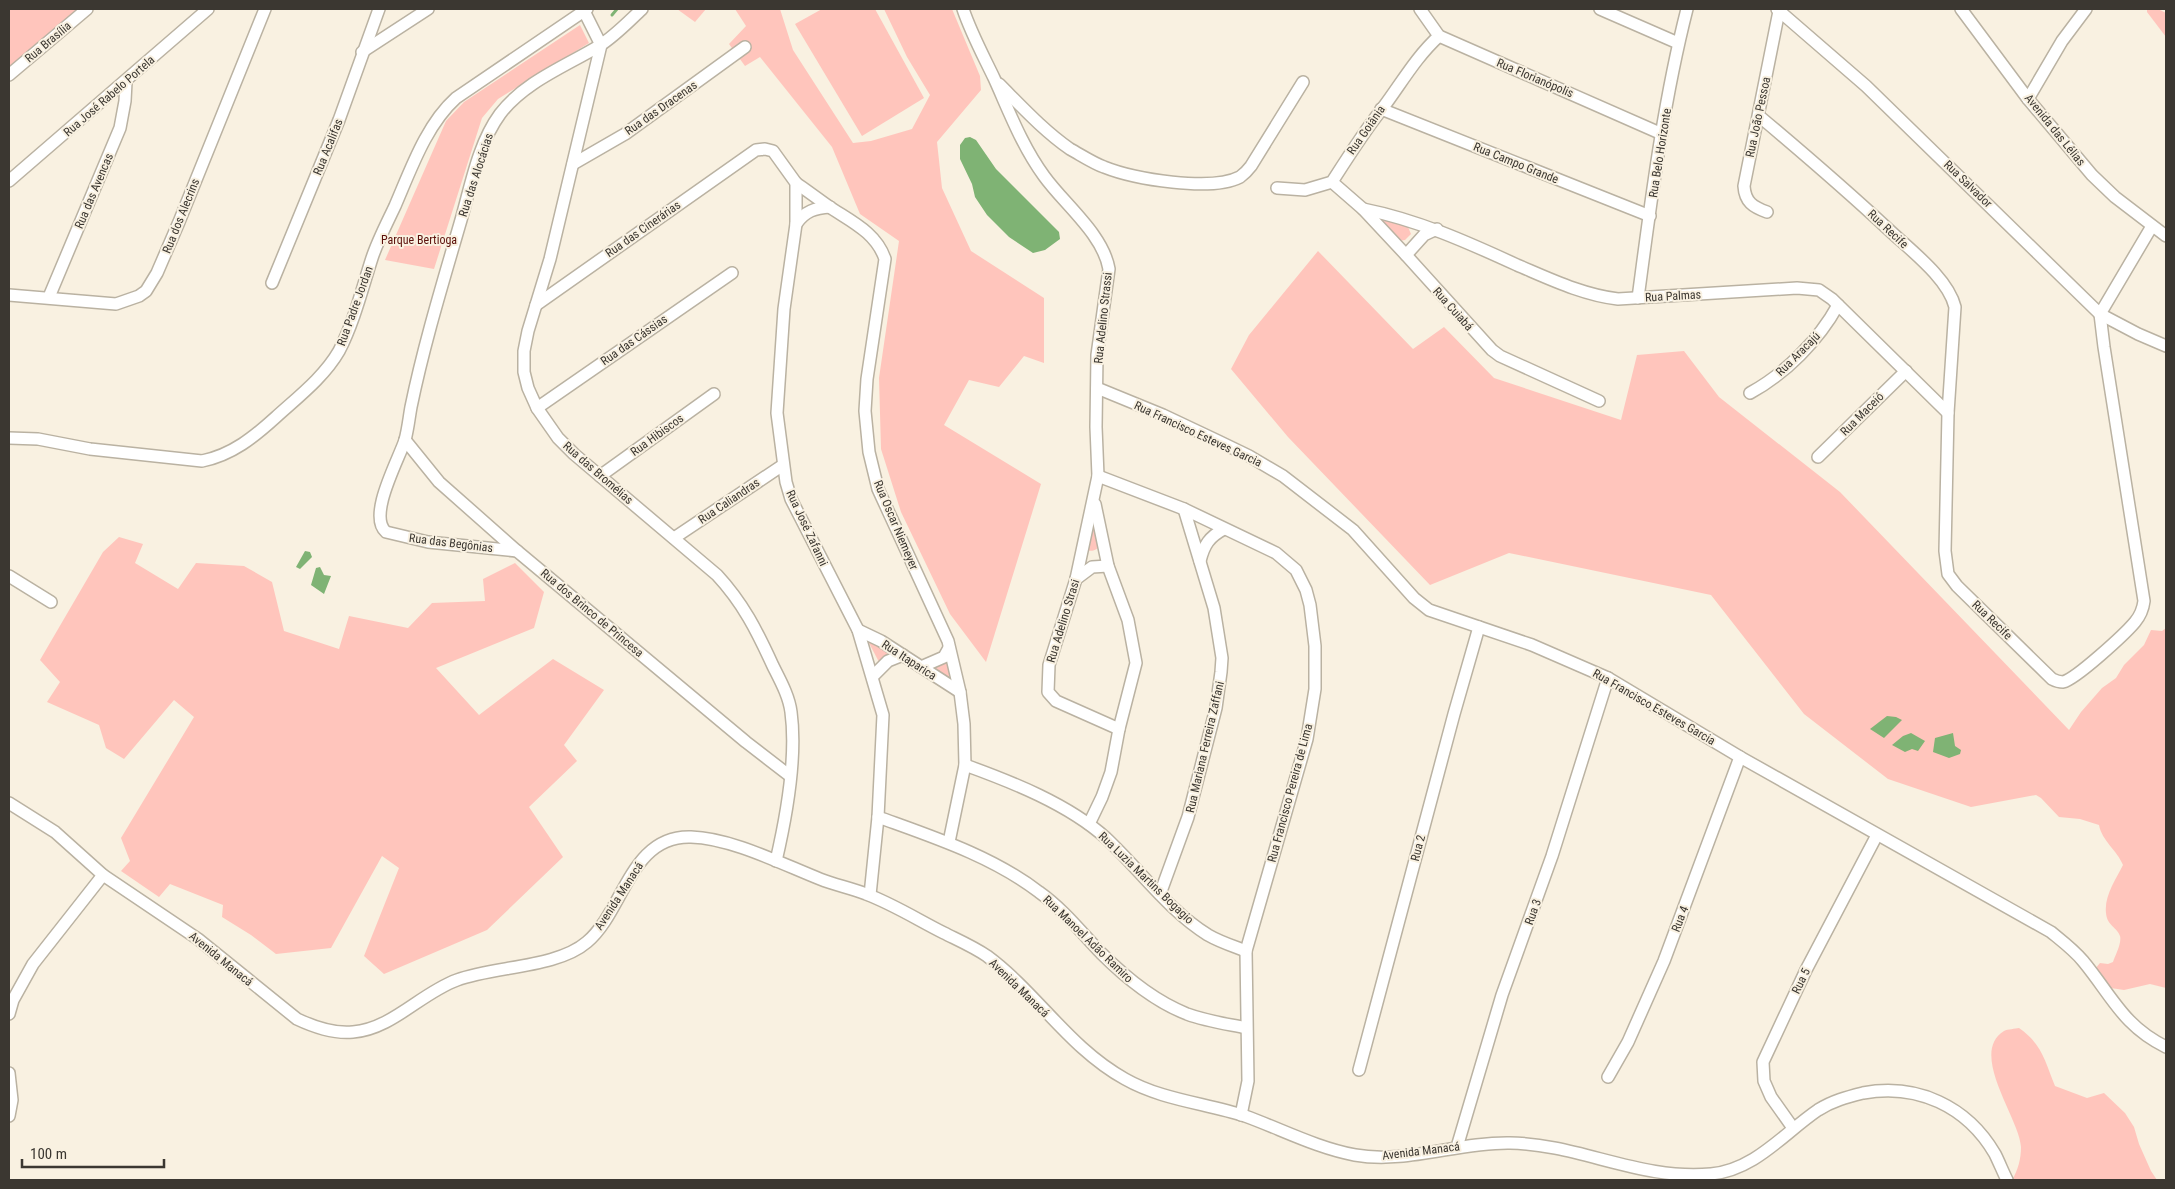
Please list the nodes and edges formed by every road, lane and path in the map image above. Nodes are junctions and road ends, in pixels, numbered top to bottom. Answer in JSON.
{"nodes":[{"id":1,"x":87,"y":9,"type":"edge"},
{"id":2,"x":208,"y":9,"type":"edge"},
{"id":3,"x":265,"y":9,"type":"edge"},
{"id":4,"x":379,"y":9,"type":"edge"},
{"id":5,"x":428,"y":9,"type":"edge"},
{"id":6,"x":642,"y":9,"type":"edge"},
{"id":7,"x":963,"y":9,"type":"edge"},
{"id":8,"x":1420,"y":9,"type":"edge"},
{"id":9,"x":1600,"y":9,"type":"edge"},
{"id":10,"x":1687,"y":9,"type":"edge"},
{"id":11,"x":1961,"y":9,"type":"edge"},
{"id":12,"x":2086,"y":9,"type":"edge"},
{"id":13,"x":586,"y":10,"type":"edge"},
{"id":14,"x":1778,"y":10,"type":"edge"},
{"id":15,"x":1438,"y":36,"type":"junction"},
{"id":16,"x":1678,"y":43,"type":"junction"},
{"id":17,"x":600,"y":45,"type":"junction"},
{"id":18,"x":745,"y":47,"type":"dead end"},
{"id":19,"x":362,"y":52,"type":"junction"},
{"id":20,"x":9,"y":75,"type":"edge"},
{"id":21,"x":994,"y":80,"type":"junction"},
{"id":22,"x":126,"y":82,"type":"junction"},
{"id":23,"x":1303,"y":82,"type":"dead end"},
{"id":24,"x":2028,"y":99,"type":"junction"},
{"id":25,"x":1382,"y":109,"type":"junction"},
{"id":26,"x":1759,"y":116,"type":"junction"},
{"id":27,"x":1662,"y":134,"type":"junction"},
{"id":28,"x":573,"y":164,"type":"junction"},
{"id":29,"x":9,"y":181,"type":"edge"},
{"id":30,"x":1332,"y":182,"type":"junction"},
{"id":31,"x":796,"y":183,"type":"junction"},
{"id":32,"x":1277,"y":188,"type":"dead end"},
{"id":33,"x":830,"y":207,"type":"junction"},
{"id":34,"x":1363,"y":209,"type":"junction"},
{"id":35,"x":1767,"y":212,"type":"dead end"},
{"id":36,"x":1650,"y":216,"type":"junction"},
{"id":37,"x":796,"y":224,"type":"junction"},
{"id":38,"x":2152,"y":226,"type":"junction"},
{"id":39,"x":1437,"y":229,"type":"junction"},
{"id":40,"x":2166,"y":236,"type":"edge"},
{"id":41,"x":1406,"y":255,"type":"junction"},
{"id":42,"x":732,"y":273,"type":"dead end"},
{"id":43,"x":272,"y":283,"type":"dead end"},
{"id":44,"x":9,"y":295,"type":"edge"},
{"id":45,"x":49,"y":297,"type":"junction"},
{"id":46,"x":1638,"y":298,"type":"junction"},
{"id":47,"x":536,"y":305,"type":"junction"},
{"id":48,"x":1838,"y":305,"type":"junction"},
{"id":49,"x":2100,"y":314,"type":"junction"},
{"id":50,"x":2166,"y":346,"type":"edge"},
{"id":51,"x":1906,"y":371,"type":"junction"},
{"id":52,"x":1097,"y":388,"type":"junction"},
{"id":53,"x":714,"y":394,"type":"dead end"},
{"id":54,"x":1750,"y":394,"type":"dead end"},
{"id":55,"x":1599,"y":401,"type":"dead end"},
{"id":56,"x":537,"y":408,"type":"junction"},
{"id":57,"x":1948,"y":413,"type":"junction"},
{"id":58,"x":9,"y":438,"type":"edge"},
{"id":59,"x":405,"y":440,"type":"junction"},
{"id":60,"x":1818,"y":457,"type":"dead end"},
{"id":61,"x":783,"y":464,"type":"junction"},
{"id":62,"x":600,"y":476,"type":"junction"},
{"id":63,"x":1098,"y":476,"type":"junction"},
{"id":64,"x":1094,"y":500,"type":"junction"},
{"id":65,"x":1184,"y":509,"type":"junction"},
{"id":66,"x":1224,"y":529,"type":"junction"},
{"id":67,"x":674,"y":538,"type":"junction"},
{"id":68,"x":517,"y":551,"type":"junction"},
{"id":69,"x":1200,"y":563,"type":"junction"},
{"id":70,"x":1108,"y":566,"type":"junction"},
{"id":71,"x":9,"y":576,"type":"edge"},
{"id":72,"x":1076,"y":579,"type":"junction"},
{"id":73,"x":52,"y":602,"type":"dead end"},
{"id":74,"x":1479,"y":627,"type":"junction"},
{"id":75,"x":858,"y":630,"type":"junction"},
{"id":76,"x":949,"y":648,"type":"junction"},
{"id":77,"x":903,"y":655,"type":"junction"},
{"id":78,"x":921,"y":667,"type":"junction"},
{"id":79,"x":873,"y":676,"type":"junction"},
{"id":80,"x":1608,"y":678,"type":"junction"},
{"id":81,"x":960,"y":692,"type":"junction"},
{"id":82,"x":1119,"y":729,"type":"junction"},
{"id":83,"x":1740,"y":757,"type":"junction"},
{"id":84,"x":965,"y":765,"type":"junction"},
{"id":85,"x":790,"y":776,"type":"junction"},
{"id":86,"x":9,"y":803,"type":"edge"},
{"id":87,"x":878,"y":817,"type":"junction"},
{"id":88,"x":1089,"y":824,"type":"junction"},
{"id":89,"x":1877,"y":834,"type":"junction"},
{"id":90,"x":949,"y":842,"type":"junction"},
{"id":91,"x":776,"y":860,"type":"junction"},
{"id":92,"x":103,"y":875,"type":"junction"},
{"id":93,"x":1160,"y":894,"type":"junction"},
{"id":94,"x":870,"y":895,"type":"junction"},
{"id":95,"x":1246,"y":951,"type":"junction"},
{"id":96,"x":9,"y":1014,"type":"edge"},
{"id":97,"x":1246,"y":1028,"type":"junction"},
{"id":98,"x":2166,"y":1047,"type":"edge"},
{"id":99,"x":1359,"y":1070,"type":"dead end"},
{"id":100,"x":9,"y":1074,"type":"edge"},
{"id":101,"x":1608,"y":1077,"type":"dead end"},
{"id":102,"x":1242,"y":1115,"type":"junction"},
{"id":103,"x":9,"y":1116,"type":"edge"},
{"id":104,"x":1793,"y":1128,"type":"junction"},
{"id":105,"x":1457,"y":1147,"type":"junction"},
{"id":106,"x":2007,"y":1180,"type":"edge"}],
"edges":[{"from":1,"to":20,"type":"street","name":"Rua Brasília"},
{"from":2,"to":22,"type":"street","name":"Rua José Rabelo Portela"},
{"from":3,"to":45,"type":"street","name":"Rua dos Alecrins"},
{"from":4,"to":19,"type":"street","name":"Rua Acalifas"},
{"from":5,"to":19,"type":"street"},
{"from":6,"to":17,"type":"street","name":"Rua das Alocácias"},
{"from":7,"to":21,"type":"street","name":"Rua Adelino Strassi"},
{"from":8,"to":15,"type":"street"},
{"from":9,"to":16,"type":"street"},
{"from":10,"to":16,"type":"street","name":"Rua Belo Horizonte"},
{"from":11,"to":24,"type":"street","name":"Avenida das Lélias"},
{"from":12,"to":24,"type":"street"},
{"from":13,"to":17,"type":"street"},
{"from":13,"to":58,"type":"street","name":"Rua Padre Jordan"},
{"from":14,"to":26,"type":"street","name":"Rua João Pessoa"},
{"from":14,"to":49,"type":"street","name":"Rua Salvador"},
{"from":15,"to":25,"type":"street","name":"Rua Goiânia"},
{"from":15,"to":27,"type":"street","name":"Rua Florianópolis"},
{"from":16,"to":27,"type":"street","name":"Rua Belo Horizonte"},
{"from":17,"to":28,"type":"street","name":"Rua das Bromélias"},
{"from":17,"to":59,"type":"street","name":"Rua das Alocácias"},
{"from":18,"to":28,"type":"street","name":"Rua das Dracenas"},
{"from":19,"to":43,"type":"street","name":"Rua Acalifas"},
{"from":21,"to":23,"type":"street"},
{"from":21,"to":52,"type":"street","name":"Rua Adelino Strassi"},
{"from":22,"to":29,"type":"street","name":"Rua José Rabelo Portela"},
{"from":22,"to":45,"type":"street","name":"Rua das Avencas"},
{"from":24,"to":38,"type":"street","name":"Avenida das Lélias"},
{"from":25,"to":30,"type":"street","name":"Rua Goiânia"},
{"from":25,"to":36,"type":"street","name":"Rua Campo Grande"},
{"from":26,"to":35,"type":"street","name":"Rua João Pessoa"},
{"from":26,"to":57,"type":"street","name":"Rua Recife"},
{"from":27,"to":36,"type":"street","name":"Rua Belo Horizonte"},
{"from":28,"to":47,"type":"street","name":"Rua das Bromélias"},
{"from":30,"to":32,"type":"street"},
{"from":30,"to":34,"type":"street","name":"Rua Cuiabá"},
{"from":31,"to":33,"type":"street","name":"Rua Oscar Niemeyer"},
{"from":31,"to":37,"type":"street","name":"Rua José Zafanni"},
{"from":31,"to":47,"type":"street","name":"Rua das Cinerárias"},
{"from":33,"to":37,"type":"street"},
{"from":33,"to":76,"type":"street","name":"Rua Oscar Niemeyer"},
{"from":34,"to":39,"type":"street","name":"Rua Palmas"},
{"from":34,"to":41,"type":"street","name":"Rua Cuiabá"},
{"from":36,"to":46,"type":"street","name":"Rua Belo Horizonte"},
{"from":37,"to":61,"type":"street","name":"Rua José Zafanni"},
{"from":38,"to":40,"type":"street","name":"Avenida das Lélias"},
{"from":38,"to":49,"type":"street"},
{"from":39,"to":41,"type":"street"},
{"from":39,"to":46,"type":"street","name":"Rua Palmas"},
{"from":41,"to":55,"type":"street","name":"Rua Cuiabá"},
{"from":42,"to":56,"type":"street","name":"Rua das Cássias"},
{"from":44,"to":45,"type":"street","name":"Rua dos Alecrins"},
{"from":46,"to":48,"type":"street","name":"Rua Palmas"},
{"from":47,"to":56,"type":"street","name":"Rua das Bromélias"},
{"from":48,"to":51,"type":"street","name":"Rua Palmas"},
{"from":48,"to":54,"type":"street","name":"Rua Aracajú"},
{"from":49,"to":50,"type":"street","name":"Rua Salvador"},
{"from":49,"to":57,"type":"street","name":"Rua Recife"},
{"from":51,"to":57,"type":"street","name":"Rua Palmas"},
{"from":51,"to":60,"type":"street","name":"Rua Maceió"},
{"from":52,"to":63,"type":"street","name":"Rua Adelino Strassi"},
{"from":52,"to":74,"type":"street","name":"Rua Francisco Esteves Garcia"},
{"from":53,"to":62,"type":"street","name":"Rua Hibiscos"},
{"from":56,"to":62,"type":"street","name":"Rua das Bromélias"},
{"from":59,"to":68,"type":"street","name":"Rua dos Brinco de Princesa"},
{"from":59,"to":68,"type":"street","name":"Rua das Begônias"},
{"from":61,"to":67,"type":"street","name":"Rua Caliandras"},
{"from":61,"to":75,"type":"street","name":"Rua José Zafanni"},
{"from":62,"to":67,"type":"street","name":"Rua das Bromélias"},
{"from":63,"to":64,"type":"street","name":"Rua Adelino Strassi"},
{"from":63,"to":65,"type":"street","name":"Rua Francisco Pereira de Lima"},
{"from":64,"to":70,"type":"street"},
{"from":64,"to":72,"type":"street","name":"Rua Adelino Strasi"},
{"from":65,"to":66,"type":"street","name":"Rua Francisco Pereira de Lima"},
{"from":65,"to":69,"type":"street","name":"Rua Mariana Ferreira Zaffani"},
{"from":66,"to":69,"type":"street"},
{"from":66,"to":95,"type":"street","name":"Rua Francisco Pereira de Lima"},
{"from":67,"to":85,"type":"street","name":"Rua das Bromélias"},
{"from":68,"to":85,"type":"street","name":"Rua dos Brinco de Princesa"},
{"from":69,"to":93,"type":"street","name":"Rua Mariana Ferreira Zaffani"},
{"from":70,"to":72,"type":"street"},
{"from":70,"to":82,"type":"street"},
{"from":71,"to":73,"type":"street"},
{"from":72,"to":82,"type":"street","name":"Rua Adelino Strasi"},
{"from":74,"to":80,"type":"street","name":"Rua Francisco Esteves Garcia"},
{"from":74,"to":99,"type":"street","name":"Rua 2"},
{"from":75,"to":77,"type":"street","name":"Rua Itaparica"},
{"from":75,"to":79,"type":"street","name":"Rua José Zafanni"},
{"from":76,"to":78,"type":"street"},
{"from":76,"to":81,"type":"street","name":"Rua Oscar Niemeyer"},
{"from":77,"to":78,"type":"street","name":"Rua Itaparica"},
{"from":77,"to":79,"type":"street"},
{"from":78,"to":81,"type":"street","name":"Rua Itaparica"},
{"from":79,"to":87,"type":"street","name":"Rua José Zafanni"},
{"from":80,"to":83,"type":"street","name":"Rua Francisco Esteves Garcia"},
{"from":80,"to":105,"type":"street","name":"Rua 3"},
{"from":81,"to":84,"type":"street","name":"Rua Oscar Niemeyer"},
{"from":82,"to":88,"type":"street"},
{"from":83,"to":89,"type":"street","name":"Rua Francisco Esteves Garcia"},
{"from":83,"to":101,"type":"street","name":"Rua 4"},
{"from":84,"to":88,"type":"street","name":"Rua Luzia Martins Bogagio"},
{"from":84,"to":90,"type":"street","name":"Rua Oscar Niemeyer"},
{"from":85,"to":91,"type":"street","name":"Rua das Bromélias"},
{"from":86,"to":92,"type":"street","name":"Avenida Manacá"},
{"from":87,"to":90,"type":"street","name":"Rua Manoel Adão Ramiro"},
{"from":87,"to":94,"type":"street","name":"Rua José Zafanni"},
{"from":88,"to":93,"type":"street","name":"Rua Luzia Martins Bogagio"},
{"from":89,"to":98,"type":"street","name":"Rua Francisco Esteves Garcia"},
{"from":89,"to":104,"type":"street","name":"Rua 5"},
{"from":90,"to":97,"type":"street","name":"Rua Manoel Adão Ramiro"},
{"from":91,"to":92,"type":"street","name":"Avenida Manacá"},
{"from":91,"to":94,"type":"street","name":"Avenida Manacá"},
{"from":92,"to":96,"type":"street"},
{"from":93,"to":95,"type":"street","name":"Rua Luzia Martins Bogagio"},
{"from":94,"to":102,"type":"street","name":"Avenida Manacá"},
{"from":95,"to":97,"type":"street","name":"Rua Francisco Pereira de Lima"},
{"from":97,"to":102,"type":"street","name":"Rua Francisco Pereira de Lima"},
{"from":100,"to":103,"type":"street"},
{"from":102,"to":105,"type":"street","name":"Avenida Manacá"},
{"from":104,"to":105,"type":"street","name":"Avenida Manacá"},
{"from":104,"to":106,"type":"street","name":"Avenida Manacá"}]}
